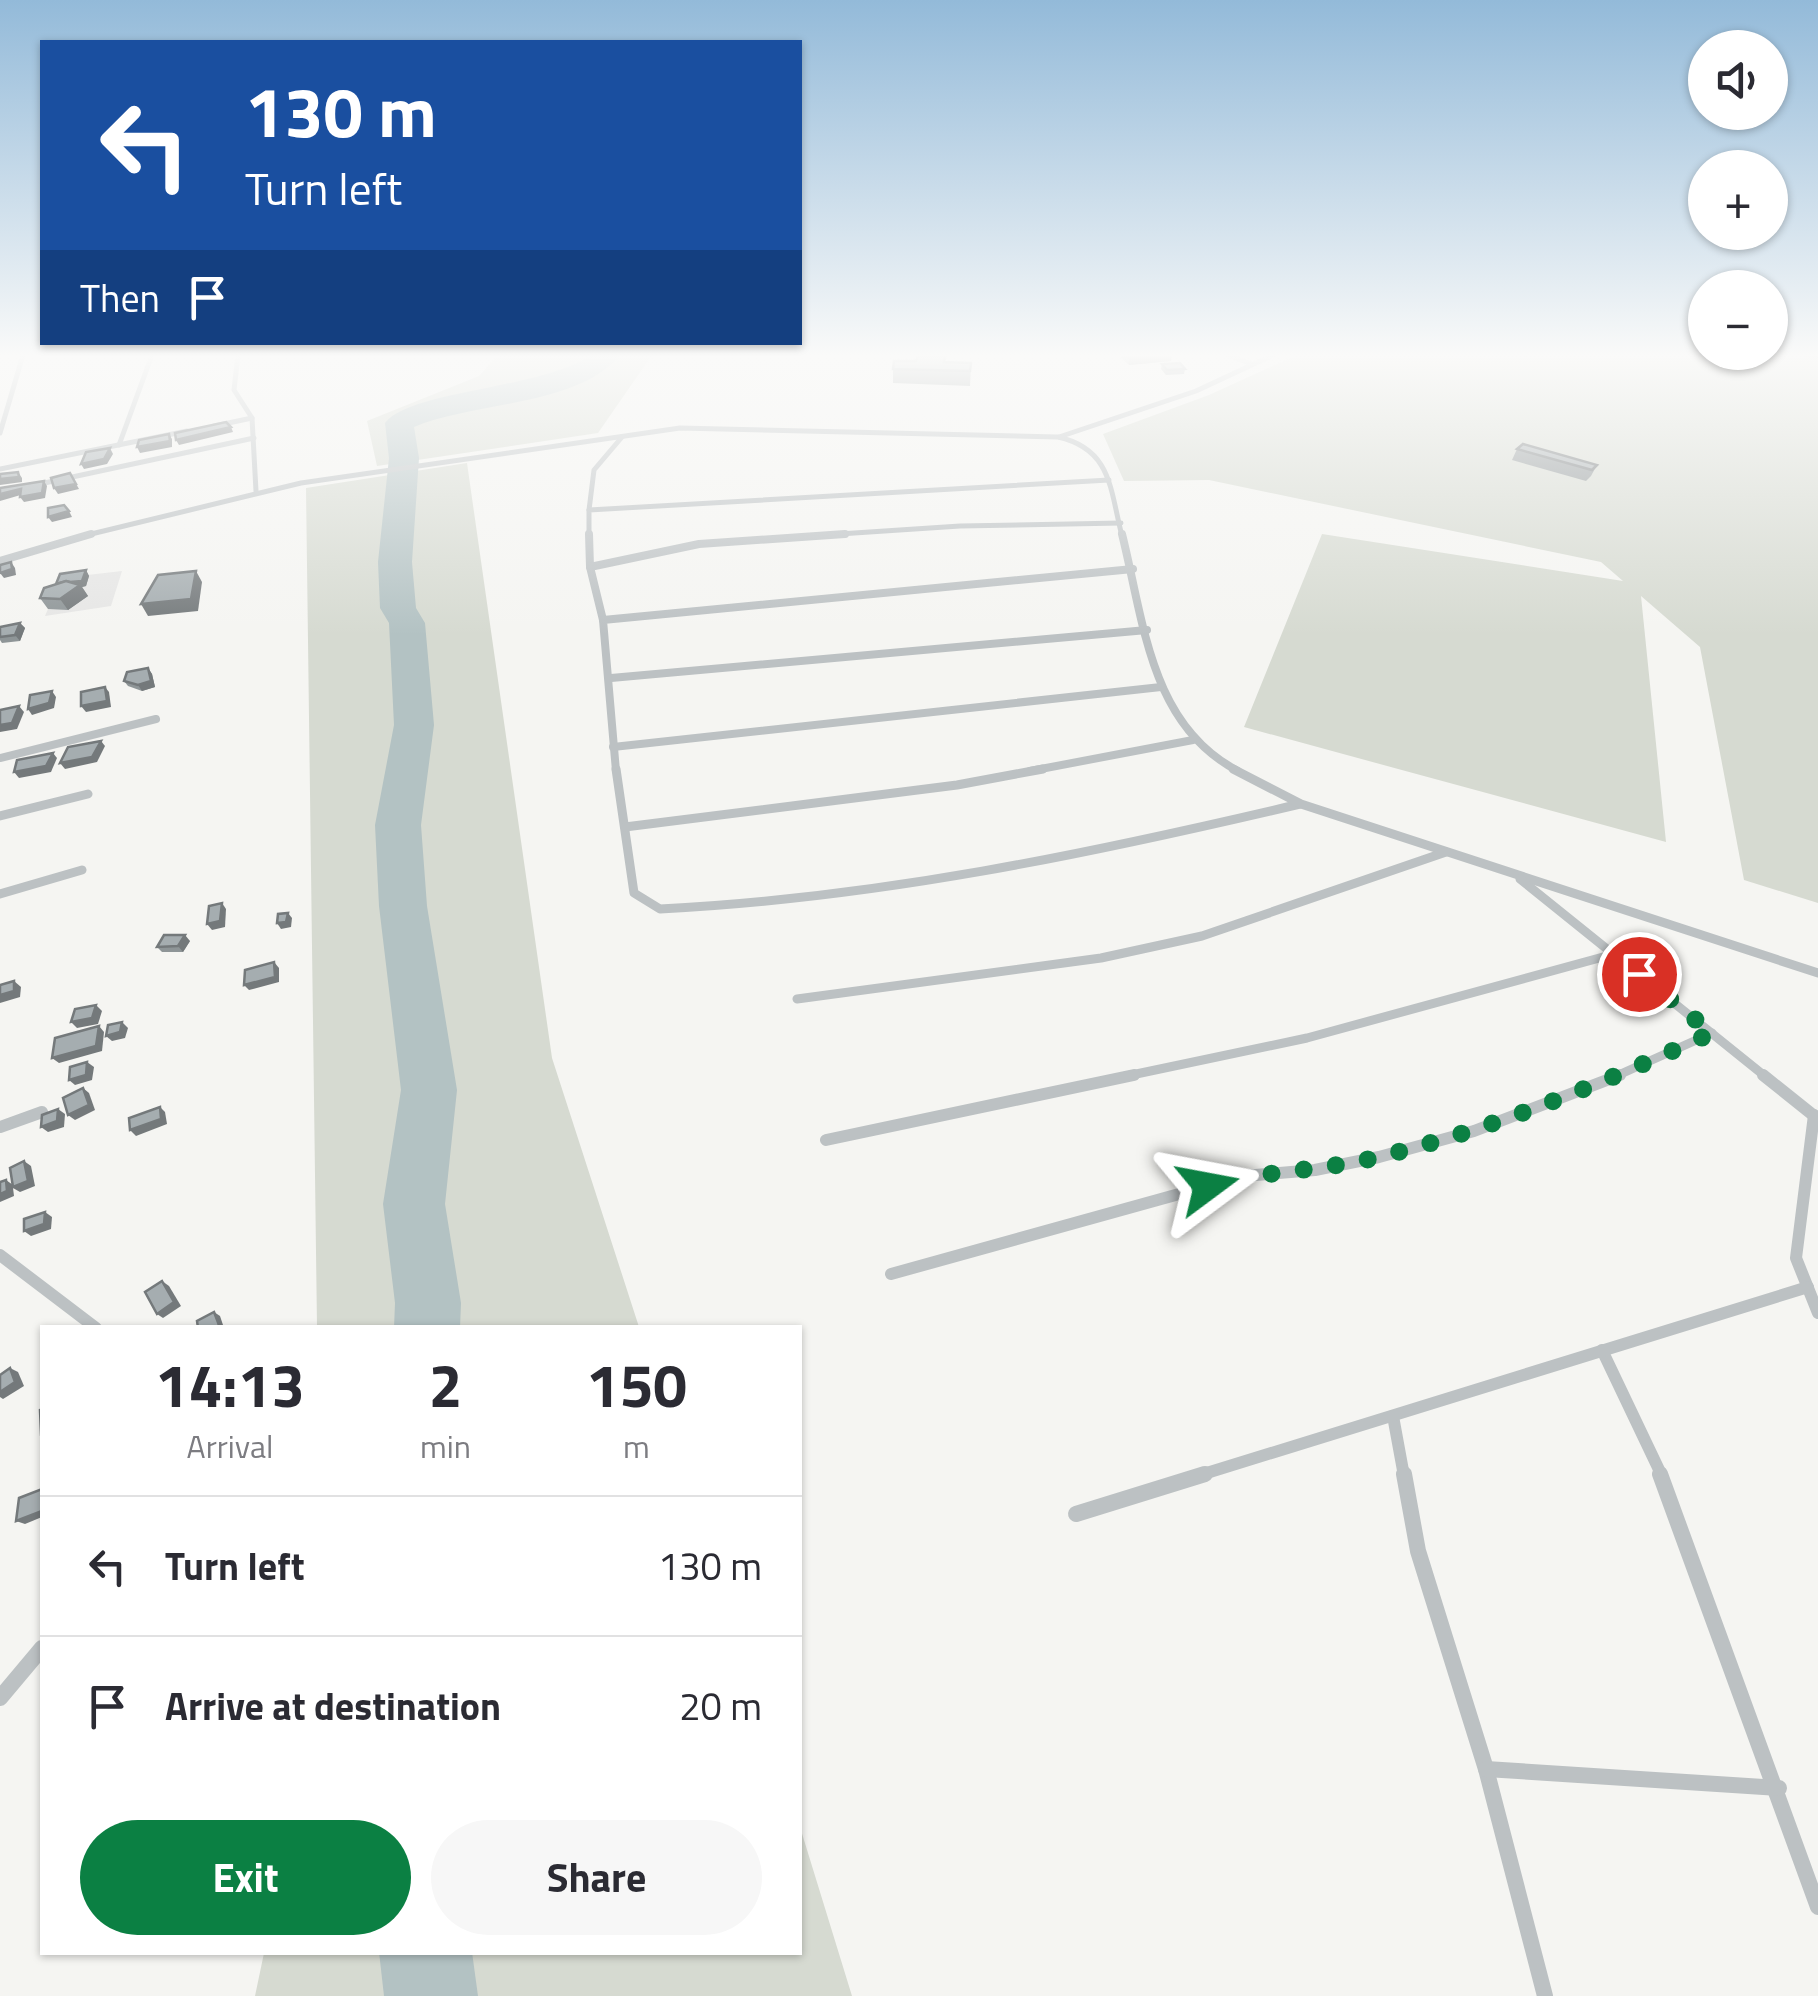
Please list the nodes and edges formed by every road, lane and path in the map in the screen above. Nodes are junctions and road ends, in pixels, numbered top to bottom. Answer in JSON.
{"nodes":[{"id":1,"x":103,"y":448,"type":"edge"},
{"id":2,"x":206,"y":448,"type":"edge"},
{"id":3,"x":254,"y":448,"type":"edge"},
{"id":4,"x":538,"y":448,"type":"edge"},
{"id":5,"x":613,"y":448,"type":"edge"},
{"id":6,"x":1090,"y":448,"type":"edge"},
{"id":7,"x":0,"y":469,"type":"edge"},
{"id":8,"x":1109,"y":480,"type":"junction"},
{"id":9,"x":18,"y":488,"type":"edge"},
{"id":10,"x":256,"y":492,"type":"junction"},
{"id":11,"x":589,"y":510,"type":"junction"},
{"id":12,"x":1121,"y":523,"type":"junction"},
{"id":13,"x":0,"y":561,"type":"edge"},
{"id":14,"x":590,"y":567,"type":"junction"},
{"id":15,"x":1133,"y":569,"type":"junction"},
{"id":16,"x":603,"y":620,"type":"junction"},
{"id":17,"x":1147,"y":630,"type":"junction"},
{"id":18,"x":611,"y":678,"type":"junction"},
{"id":19,"x":1161,"y":687,"type":"junction"},
{"id":20,"x":156,"y":720,"type":"dead end"},
{"id":21,"x":1192,"y":740,"type":"junction"},
{"id":22,"x":613,"y":747,"type":"junction"},
{"id":23,"x":0,"y":758,"type":"edge"},
{"id":24,"x":88,"y":794,"type":"dead end"},
{"id":25,"x":1301,"y":804,"type":"junction"},
{"id":26,"x":0,"y":816,"type":"edge"},
{"id":27,"x":626,"y":827,"type":"junction"},
{"id":28,"x":1447,"y":851,"type":"junction"},
{"id":29,"x":82,"y":870,"type":"dead end"},
{"id":30,"x":1512,"y":872,"type":"junction"},
{"id":31,"x":0,"y":894,"type":"edge"},
{"id":32,"x":1614,"y":954,"type":"junction"},
{"id":33,"x":1818,"y":973,"type":"edge"},
{"id":34,"x":797,"y":1000,"type":"dead end"},
{"id":35,"x":1712,"y":1033,"type":"junction"},
{"id":36,"x":42,"y":1112,"type":"edge"},
{"id":37,"x":1816,"y":1117,"type":"edge"},
{"id":38,"x":0,"y":1128,"type":"edge"},
{"id":39,"x":826,"y":1140,"type":"dead end"},
{"id":40,"x":0,"y":1254,"type":"edge"},
{"id":41,"x":891,"y":1274,"type":"dead end"},
{"id":42,"x":1808,"y":1287,"type":"junction"},
{"id":43,"x":1817,"y":1310,"type":"edge"},
{"id":44,"x":92,"y":1325,"type":"edge"},
{"id":45,"x":1602,"y":1350,"type":"junction"},
{"id":46,"x":1393,"y":1416,"type":"junction"},
{"id":47,"x":1076,"y":1514,"type":"dead end"},
{"id":48,"x":40,"y":1650,"type":"edge"},
{"id":49,"x":0,"y":1698,"type":"edge"},
{"id":50,"x":1486,"y":1769,"type":"junction"},
{"id":51,"x":1779,"y":1788,"type":"junction"},
{"id":52,"x":1818,"y":1906,"type":"edge"},
{"id":53,"x":1544,"y":1996,"type":"edge"}],
"edges":[{"from":1,"to":7,"type":"street"},
{"from":2,"to":9,"type":"street"},
{"from":3,"to":10,"type":"street"},
{"from":4,"to":10,"type":"street"},
{"from":5,"to":11,"type":"street"},
{"from":6,"to":8,"type":"street"},
{"from":8,"to":11,"type":"street"},
{"from":8,"to":12,"type":"street"},
{"from":10,"to":13,"type":"street"},
{"from":11,"to":14,"type":"street"},
{"from":12,"to":14,"type":"street"},
{"from":12,"to":15,"type":"street"},
{"from":14,"to":16,"type":"street"},
{"from":15,"to":16,"type":"street"},
{"from":15,"to":17,"type":"street"},
{"from":16,"to":18,"type":"street"},
{"from":17,"to":18,"type":"street"},
{"from":17,"to":19,"type":"street"},
{"from":18,"to":22,"type":"street"},
{"from":19,"to":21,"type":"street"},
{"from":19,"to":22,"type":"street"},
{"from":20,"to":23,"type":"street"},
{"from":21,"to":25,"type":"street"},
{"from":21,"to":27,"type":"street"},
{"from":22,"to":27,"type":"street"},
{"from":24,"to":26,"type":"street"},
{"from":25,"to":27,"type":"street"},
{"from":25,"to":28,"type":"street"},
{"from":28,"to":30,"type":"street"},
{"from":28,"to":34,"type":"street"},
{"from":29,"to":31,"type":"street"},
{"from":30,"to":32,"type":"street"},
{"from":30,"to":33,"type":"street"},
{"from":32,"to":35,"type":"street"},
{"from":32,"to":39,"type":"street"},
{"from":35,"to":37,"type":"street"},
{"from":35,"to":41,"type":"street"},
{"from":36,"to":38,"type":"street"},
{"from":37,"to":42,"type":"street"},
{"from":40,"to":44,"type":"street"},
{"from":42,"to":43,"type":"street"},
{"from":42,"to":45,"type":"street"},
{"from":45,"to":46,"type":"street"},
{"from":45,"to":51,"type":"street"},
{"from":46,"to":47,"type":"street"},
{"from":46,"to":50,"type":"street"},
{"from":48,"to":49,"type":"street"},
{"from":50,"to":51,"type":"street"},
{"from":50,"to":53,"type":"street"},
{"from":51,"to":52,"type":"street"}]}
